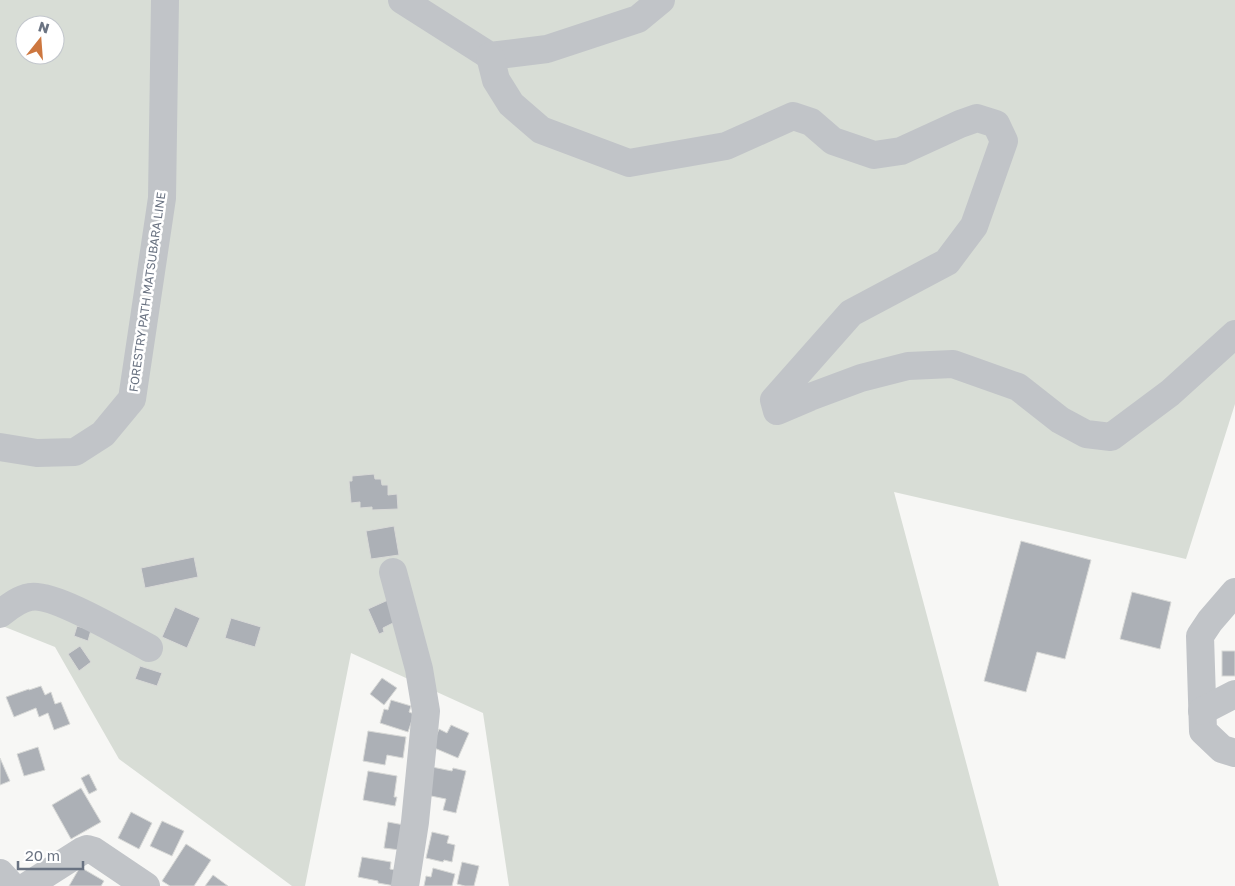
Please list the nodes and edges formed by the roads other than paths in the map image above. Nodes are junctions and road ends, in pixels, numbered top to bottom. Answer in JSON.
{"nodes":[{"id":1,"x":165,"y":0,"type":"edge"},
{"id":2,"x":402,"y":0,"type":"edge"},
{"id":3,"x":661,"y":0,"type":"edge"},
{"id":4,"x":490,"y":56,"type":"junction"},
{"id":5,"x":1235,"y":334,"type":"edge"},
{"id":6,"x":0,"y":447,"type":"edge"},
{"id":7,"x":393,"y":572,"type":"dead end"},
{"id":8,"x":1235,"y":592,"type":"edge"},
{"id":9,"x":0,"y":614,"type":"edge"},
{"id":10,"x":149,"y":648,"type":"dead end"},
{"id":11,"x":1235,"y":694,"type":"edge"},
{"id":12,"x":1202,"y":711,"type":"junction"},
{"id":13,"x":1235,"y":753,"type":"edge"},
{"id":14,"x":0,"y":873,"type":"edge"},
{"id":15,"x":12,"y":886,"type":"edge"},
{"id":16,"x":27,"y":886,"type":"edge"},
{"id":17,"x":146,"y":886,"type":"edge"},
{"id":18,"x":405,"y":886,"type":"edge"}],
"edges":[{"from":1,"to":6,"type":"street","name":"FORESTRY PATH MATSUBARA LINE"},
{"from":2,"to":4,"type":"street"},
{"from":3,"to":4,"type":"street"},
{"from":4,"to":5,"type":"street"},
{"from":7,"to":18,"type":"street"},
{"from":8,"to":12,"type":"street"},
{"from":9,"to":10,"type":"street"},
{"from":11,"to":12,"type":"street"},
{"from":12,"to":13,"type":"street"},
{"from":14,"to":15,"type":"street"},
{"from":16,"to":17,"type":"street"}]}
